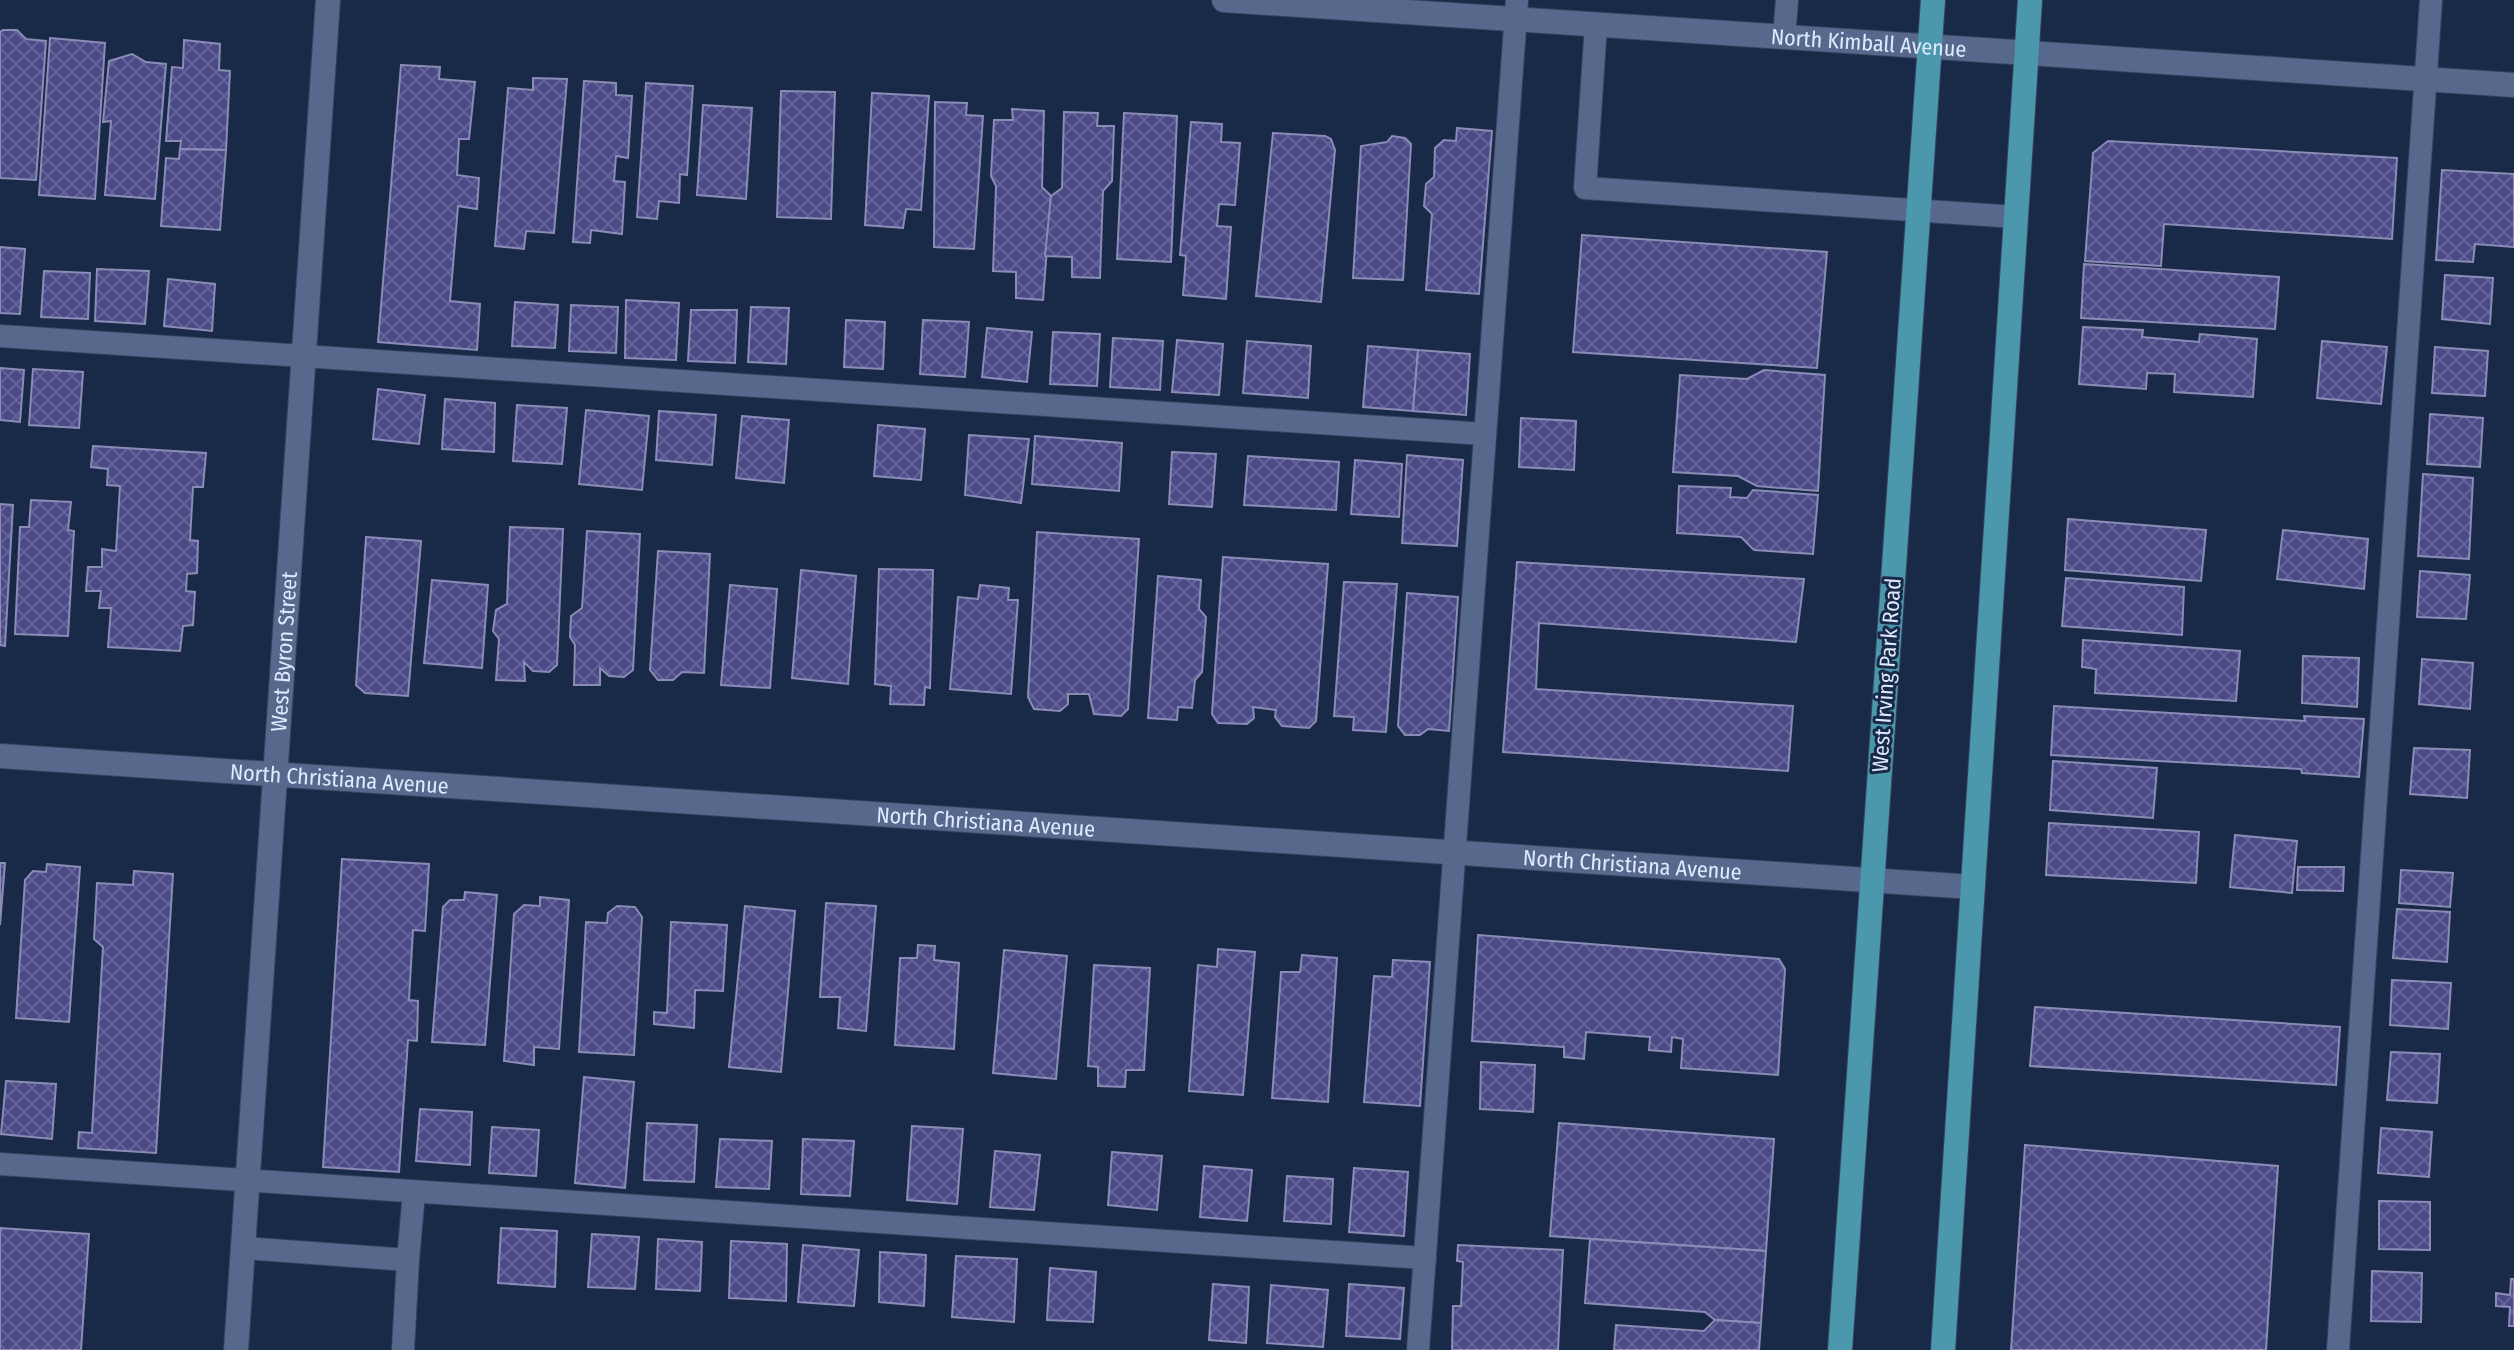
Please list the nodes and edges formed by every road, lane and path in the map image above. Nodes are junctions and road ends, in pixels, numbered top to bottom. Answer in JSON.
{"nodes":[{"id":1,"x":328,"y":0,"type":"edge"},
{"id":2,"x":1224,"y":0,"type":"edge"},
{"id":3,"x":1787,"y":0,"type":"edge"},
{"id":4,"x":1933,"y":0,"type":"edge"},
{"id":5,"x":2030,"y":0,"type":"edge"},
{"id":6,"x":2431,"y":0,"type":"edge"},
{"id":7,"x":1516,"y":10,"type":"edge"},
{"id":8,"x":1596,"y":25,"type":"junction"},
{"id":9,"x":1784,"y":37,"type":"junction"},
{"id":10,"x":1930,"y":47,"type":"junction"},
{"id":11,"x":2027,"y":54,"type":"junction"},
{"id":12,"x":2425,"y":79,"type":"junction"},
{"id":13,"x":2514,"y":85,"type":"edge"},
{"id":14,"x":1918,"y":211,"type":"junction"},
{"id":15,"x":2016,"y":217,"type":"junction"},
{"id":16,"x":0,"y":336,"type":"edge"},
{"id":17,"x":303,"y":356,"type":"junction"},
{"id":18,"x":1485,"y":434,"type":"junction"},
{"id":19,"x":0,"y":756,"type":"edge"},
{"id":20,"x":275,"y":774,"type":"junction"},
{"id":21,"x":1455,"y":853,"type":"junction"},
{"id":22,"x":1872,"y":880,"type":"junction"},
{"id":23,"x":1973,"y":887,"type":"junction"},
{"id":24,"x":0,"y":1164,"type":"edge"},
{"id":25,"x":248,"y":1181,"type":"junction"},
{"id":26,"x":414,"y":1192,"type":"junction"},
{"id":27,"x":243,"y":1248,"type":"junction"},
{"id":28,"x":1425,"y":1258,"type":"junction"},
{"id":29,"x":408,"y":1260,"type":"junction"},
{"id":30,"x":236,"y":1350,"type":"edge"},
{"id":31,"x":403,"y":1350,"type":"edge"},
{"id":32,"x":1418,"y":1350,"type":"edge"},
{"id":33,"x":1840,"y":1350,"type":"edge"},
{"id":34,"x":1943,"y":1350,"type":"edge"},
{"id":35,"x":2338,"y":1350,"type":"edge"}],
"edges":[{"from":1,"to":17,"type":"street","name":"West Byron Street"},
{"from":2,"to":7,"type":"street","name":"North Kimball Avenue"},
{"from":3,"to":9,"type":"lane"},
{"from":4,"to":10,"type":"main road","name":"West Irving Park Road"},
{"from":5,"to":11,"type":"main road"},
{"from":6,"to":12,"type":"lane"},
{"from":7,"to":8,"type":"street","name":"North Kimball Avenue"},
{"from":7,"to":18,"type":"lane"},
{"from":8,"to":9,"type":"street","name":"North Kimball Avenue"},
{"from":8,"to":14,"type":"lane"},
{"from":9,"to":10,"type":"street","name":"North Kimball Avenue"},
{"from":10,"to":11,"type":"street","name":"North Kimball Avenue"},
{"from":10,"to":14,"type":"main road","name":"West Irving Park Road"},
{"from":11,"to":12,"type":"street","name":"North Kimball Avenue"},
{"from":11,"to":15,"type":"main road"},
{"from":12,"to":13,"type":"street","name":"North Kimball Avenue"},
{"from":12,"to":35,"type":"lane"},
{"from":14,"to":15,"type":"lane"},
{"from":14,"to":22,"type":"main road","name":"West Irving Park Road"},
{"from":15,"to":23,"type":"main road"},
{"from":16,"to":17,"type":"lane"},
{"from":17,"to":18,"type":"lane"},
{"from":17,"to":20,"type":"street","name":"West Byron Street"},
{"from":18,"to":21,"type":"lane"},
{"from":19,"to":20,"type":"street","name":"North Christiana Avenue"},
{"from":20,"to":21,"type":"street","name":"North Christiana Avenue"},
{"from":20,"to":25,"type":"street","name":"West Byron Street"},
{"from":21,"to":22,"type":"street","name":"North Christiana Avenue"},
{"from":21,"to":28,"type":"lane"},
{"from":22,"to":23,"type":"street","name":"North Christiana Avenue"},
{"from":22,"to":33,"type":"main road","name":"West Irving Park Road"},
{"from":23,"to":34,"type":"main road"},
{"from":24,"to":25,"type":"lane"},
{"from":25,"to":26,"type":"lane"},
{"from":25,"to":27,"type":"street","name":"West Byron Street"},
{"from":26,"to":28,"type":"lane"},
{"from":26,"to":29,"type":"lane"},
{"from":27,"to":29,"type":"lane"},
{"from":27,"to":30,"type":"street","name":"West Byron Street"},
{"from":28,"to":32,"type":"lane"},
{"from":29,"to":31,"type":"lane"}]}
